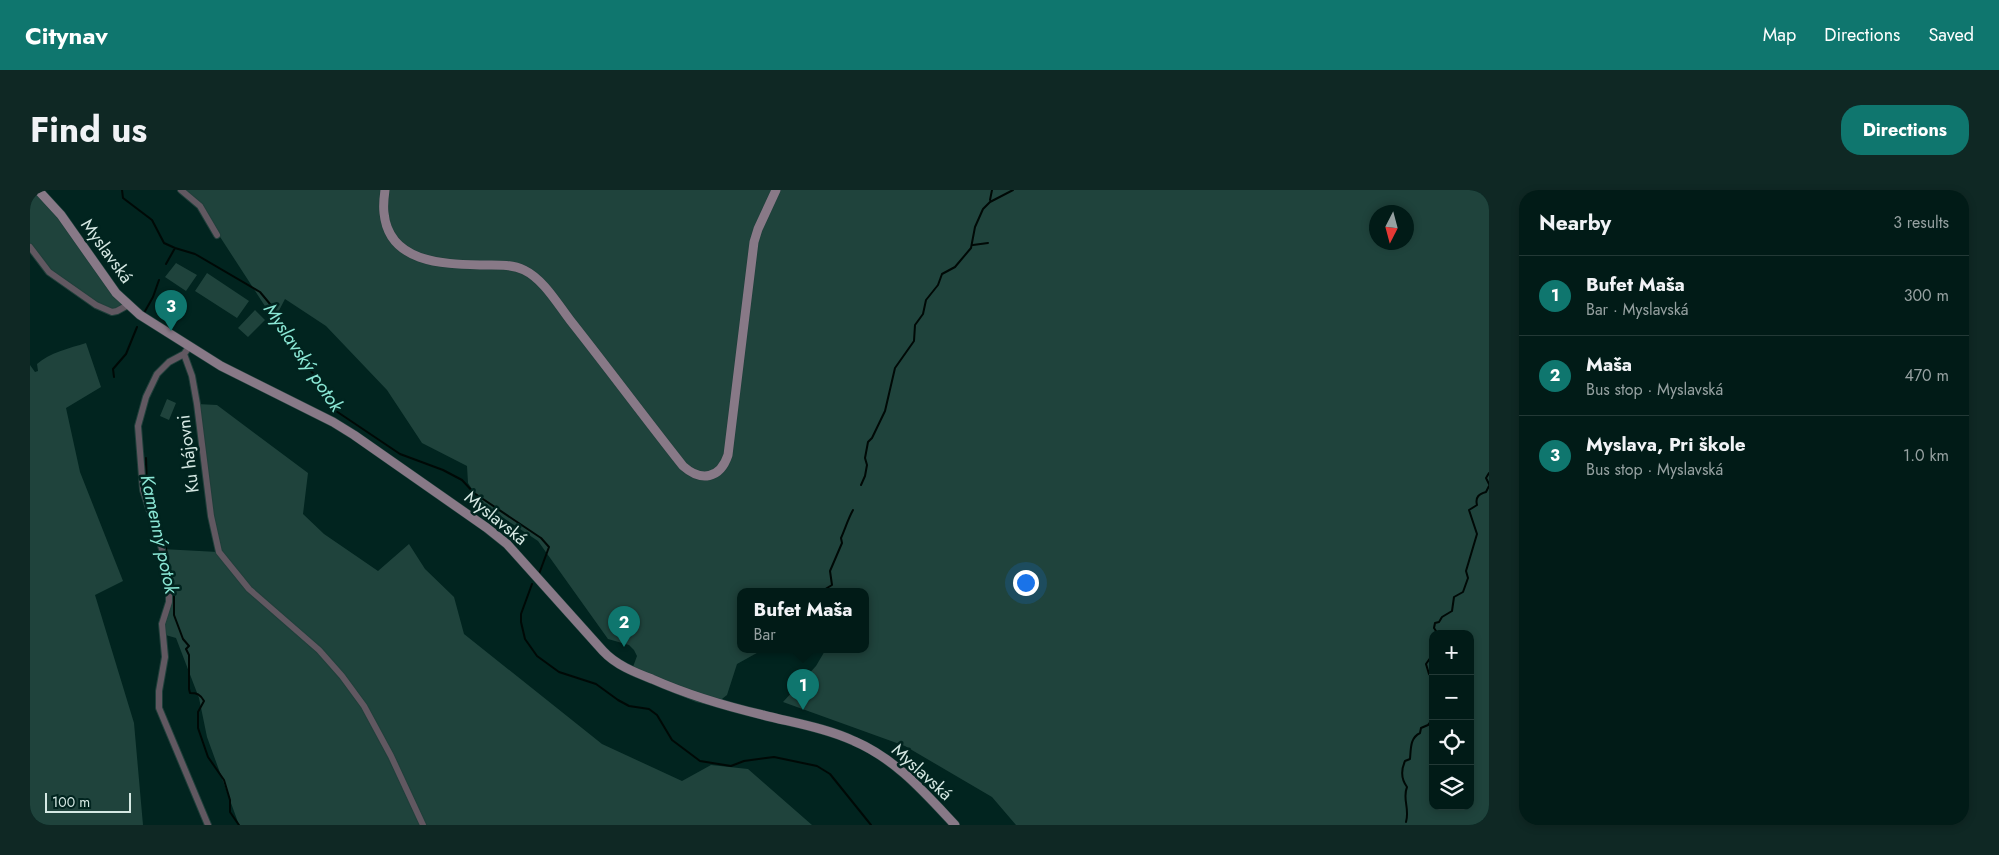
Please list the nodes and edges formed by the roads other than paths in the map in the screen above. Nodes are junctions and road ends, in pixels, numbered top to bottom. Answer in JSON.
{"nodes":[{"id":1,"x":38,"y":190,"type":"edge"},
{"id":2,"x":181,"y":190,"type":"edge"},
{"id":3,"x":385,"y":190,"type":"edge"},
{"id":4,"x":776,"y":190,"type":"edge"},
{"id":5,"x":217,"y":235,"type":"dead end"},
{"id":6,"x":30,"y":247,"type":"edge"},
{"id":7,"x":128,"y":305,"type":"junction"},
{"id":8,"x":187,"y":350,"type":"junction"},
{"id":9,"x":208,"y":825,"type":"edge"},
{"id":10,"x":422,"y":825,"type":"edge"},
{"id":11,"x":955,"y":825,"type":"edge"}],
"edges":[{"from":1,"to":7,"type":"street","name":"Myslavská"},
{"from":2,"to":5,"type":"street"},
{"from":3,"to":4,"type":"street"},
{"from":6,"to":7,"type":"street"},
{"from":7,"to":8,"type":"street","name":"Myslavská"},
{"from":8,"to":9,"type":"street"},
{"from":8,"to":10,"type":"street","name":"Ku hájovni"},
{"from":8,"to":11,"type":"street","name":"Myslavská"}]}
